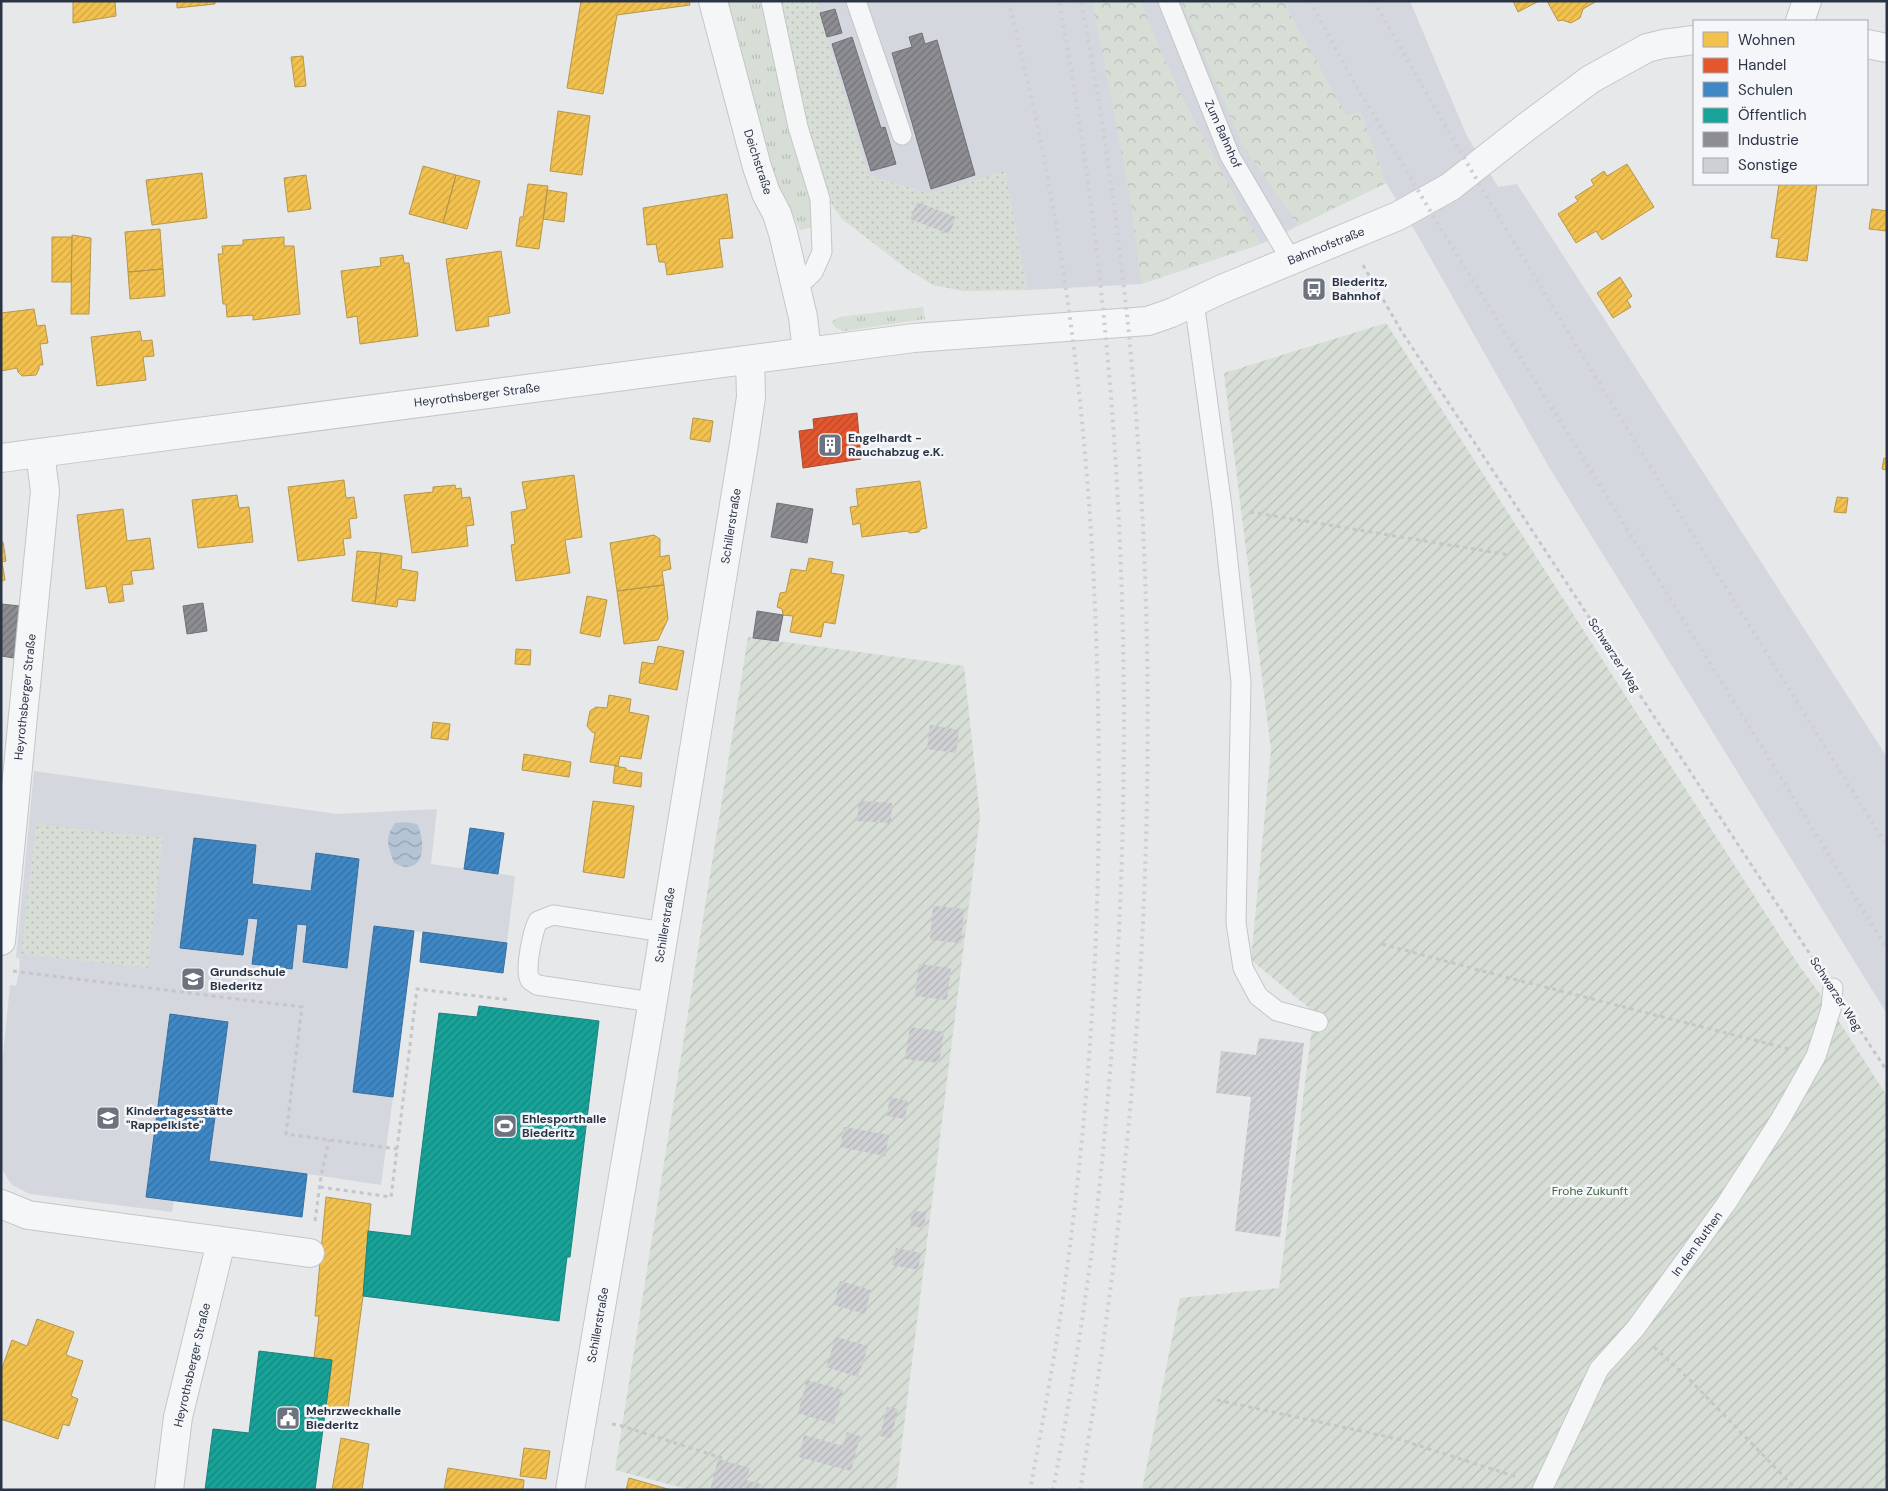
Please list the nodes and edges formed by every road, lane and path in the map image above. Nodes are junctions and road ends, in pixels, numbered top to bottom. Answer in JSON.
{"nodes":[{"id":1,"x":713,"y":1,"type":"edge"},
{"id":2,"x":771,"y":1,"type":"edge"},
{"id":3,"x":856,"y":1,"type":"edge"},
{"id":4,"x":1168,"y":1,"type":"edge"},
{"id":5,"x":1806,"y":1,"type":"edge"},
{"id":6,"x":1800,"y":20,"type":"edge"},
{"id":7,"x":1693,"y":40,"type":"edge"},
{"id":8,"x":1868,"y":44,"type":"edge"},
{"id":9,"x":1887,"y":48,"type":"edge"},
{"id":10,"x":902,"y":135,"type":"dead end"},
{"id":11,"x":1346,"y":237,"type":"junction"},
{"id":12,"x":1291,"y":260,"type":"junction"},
{"id":13,"x":797,"y":287,"type":"junction"},
{"id":14,"x":1194,"y":301,"type":"junction"},
{"id":15,"x":914,"y":338,"type":"joint"},
{"id":16,"x":807,"y":352,"type":"junction"},
{"id":17,"x":750,"y":360,"type":"junction"},
{"id":18,"x":40,"y":453,"type":"junction"},
{"id":19,"x":1,"y":458,"type":"edge"},
{"id":20,"x":1222,"y":507,"type":"junction"},
{"id":21,"x":1510,"y":555,"type":"dead end"},
{"id":22,"x":664,"y":932,"type":"junction"},
{"id":23,"x":1,"y":941,"type":"edge"},
{"id":24,"x":1382,"y":944,"type":"dead end"},
{"id":25,"x":10,"y":970,"type":"dead end"},
{"id":26,"x":1832,"y":988,"type":"junction"},
{"id":27,"x":514,"y":1001,"type":"dead end"},
{"id":28,"x":652,"y":1002,"type":"junction"},
{"id":29,"x":1318,"y":1022,"type":"dead end"},
{"id":30,"x":1816,"y":1056,"type":"junction"},
{"id":31,"x":1887,"y":1071,"type":"edge"},
{"id":32,"x":329,"y":1140,"type":"junction"},
{"id":33,"x":397,"y":1149,"type":"junction"},
{"id":34,"x":320,"y":1187,"type":"junction"},
{"id":35,"x":1,"y":1204,"type":"edge"},
{"id":36,"x":221,"y":1242,"type":"junction"},
{"id":37,"x":310,"y":1253,"type":"joint"},
{"id":38,"x":1635,"y":1329,"type":"junction"},
{"id":39,"x":1217,"y":1400,"type":"dead end"},
{"id":40,"x":582,"y":1419,"type":"junction"},
{"id":41,"x":722,"y":1458,"type":"dead end"},
{"id":42,"x":1543,"y":1488,"type":"edge"},
{"id":43,"x":169,"y":1490,"type":"edge"},
{"id":44,"x":570,"y":1490,"type":"edge"},
{"id":45,"x":1797,"y":1490,"type":"edge"}],
"edges":[{"from":1,"to":13,"type":"street","name":"Deichstraße"},
{"from":2,"to":13,"type":"lane"},
{"from":3,"to":10,"type":"lane"},
{"from":4,"to":12,"type":"lane","name":"Zum Bahnhof"},
{"from":5,"to":6,"type":"street"},
{"from":7,"to":11,"type":"street","name":"Bahnhofstraße"},
{"from":8,"to":9,"type":"street"},
{"from":11,"to":12,"type":"street","name":"Bahnhofstraße"},
{"from":11,"to":26,"type":"path","name":"Schwarzer Weg"},
{"from":12,"to":14,"type":"street","name":"Bahnhofstraße"},
{"from":13,"to":16,"type":"street","name":"Deichstraße"},
{"from":14,"to":15,"type":"street","name":"Bahnhofstraße"},
{"from":14,"to":20,"type":"lane"},
{"from":15,"to":16,"type":"street","name":"Heyrothsberger Straße"},
{"from":16,"to":17,"type":"street","name":"Heyrothsberger Straße"},
{"from":17,"to":18,"type":"street","name":"Heyrothsberger Straße"},
{"from":17,"to":22,"type":"street","name":"Schillerstraße"},
{"from":18,"to":19,"type":"street","name":"Heyrothsberger Straße"},
{"from":18,"to":23,"type":"street","name":"Heyrothsberger Straße"},
{"from":20,"to":21,"type":"path"},
{"from":20,"to":29,"type":"lane"},
{"from":22,"to":28,"type":"street","name":"Schillerstraße"},
{"from":22,"to":28,"type":"lane"},
{"from":24,"to":30,"type":"path"},
{"from":25,"to":32,"type":"path"},
{"from":26,"to":30,"type":"lane","name":"In den Ruthen"},
{"from":26,"to":31,"type":"path","name":"Schwarzer Weg"},
{"from":27,"to":33,"type":"path"},
{"from":28,"to":40,"type":"street","name":"Schillerstraße"},
{"from":30,"to":38,"type":"lane","name":"In den Ruthen"},
{"from":32,"to":33,"type":"path"},
{"from":32,"to":34,"type":"path"},
{"from":33,"to":34,"type":"path"},
{"from":34,"to":37,"type":"path"},
{"from":35,"to":36,"type":"street"},
{"from":36,"to":37,"type":"street"},
{"from":36,"to":43,"type":"street","name":"Heyrothsberger Straße"},
{"from":38,"to":42,"type":"lane","name":"In den Ruthen"},
{"from":38,"to":45,"type":"path"},
{"from":39,"to":42,"type":"path"},
{"from":40,"to":41,"type":"path"},
{"from":40,"to":44,"type":"street","name":"Schillerstraße"}]}
